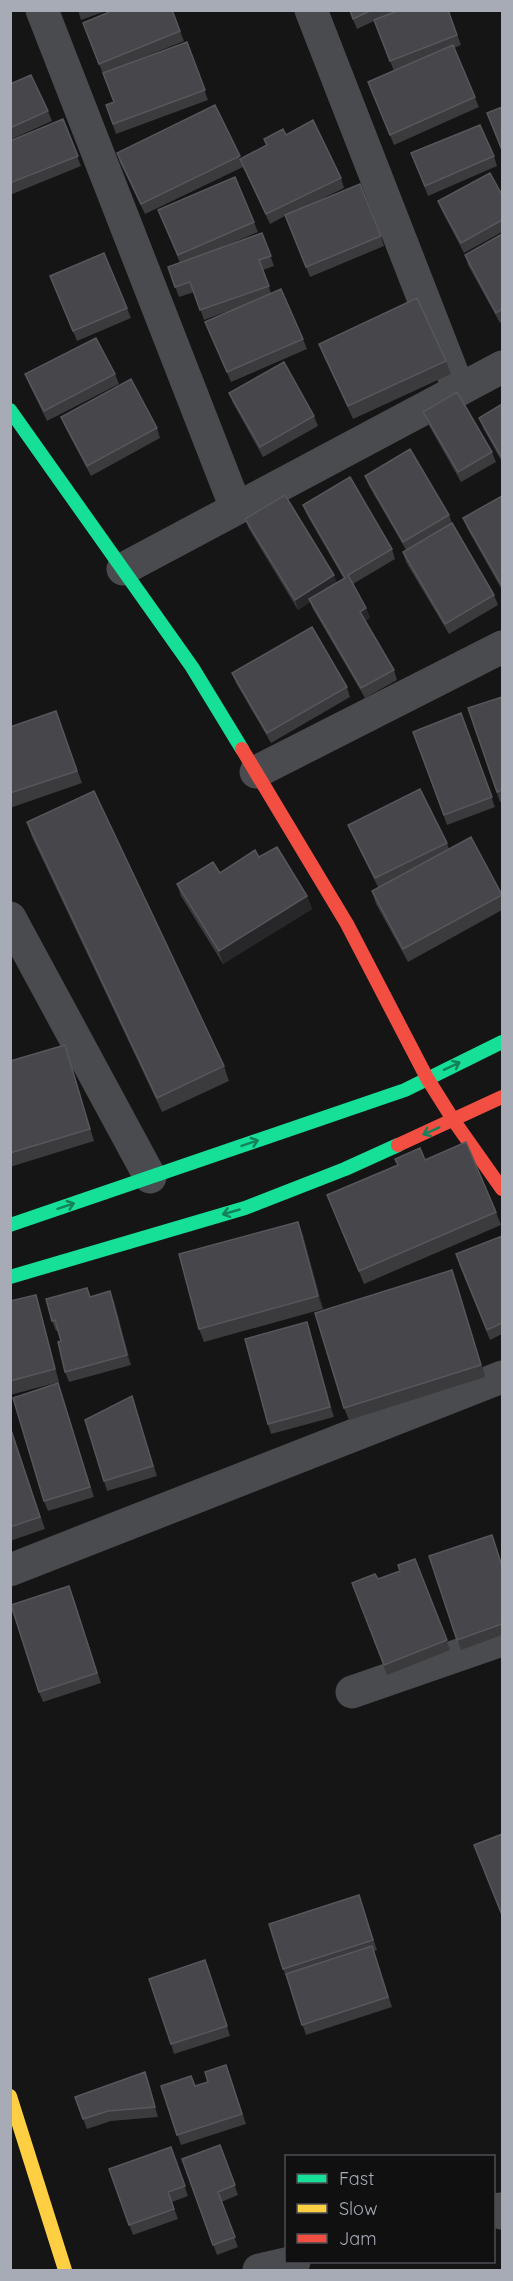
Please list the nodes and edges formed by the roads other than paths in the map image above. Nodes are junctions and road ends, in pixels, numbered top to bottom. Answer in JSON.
{"nodes":[{"id":1,"x":42,"y":10,"type":"edge"},
{"id":2,"x":311,"y":10,"type":"edge"},
{"id":3,"x":502,"y":367,"type":"edge"},
{"id":4,"x":459,"y":390,"type":"junction"},
{"id":5,"x":10,"y":410,"type":"edge"},
{"id":6,"x":236,"y":508,"type":"junction"},
{"id":7,"x":123,"y":568,"type":"junction"},
{"id":8,"x":502,"y":647,"type":"edge"},
{"id":9,"x":255,"y":772,"type":"junction"},
{"id":10,"x":10,"y":918,"type":"edge"},
{"id":11,"x":502,"y":1042,"type":"edge"},
{"id":12,"x":427,"y":1078,"type":"junction"},
{"id":13,"x":502,"y":1097,"type":"edge"},
{"id":14,"x":454,"y":1121,"type":"junction"},
{"id":15,"x":150,"y":1177,"type":"junction"},
{"id":16,"x":502,"y":1189,"type":"edge"},
{"id":17,"x":10,"y":1225,"type":"edge"},
{"id":18,"x":10,"y":1277,"type":"edge"},
{"id":19,"x":502,"y":1377,"type":"edge"},
{"id":20,"x":10,"y":1570,"type":"edge"},
{"id":21,"x":502,"y":1640,"type":"edge"},
{"id":22,"x":352,"y":1692,"type":"dead end"},
{"id":23,"x":10,"y":2096,"type":"edge"},
{"id":24,"x":290,"y":2263,"type":"edge"},
{"id":25,"x":65,"y":2271,"type":"edge"},
{"id":26,"x":259,"y":2271,"type":"edge"}],
"edges":[{"from":1,"to":6,"type":"street"},
{"from":2,"to":4,"type":"street"},
{"from":3,"to":4,"type":"street"},
{"from":4,"to":6,"type":"street"},
{"from":5,"to":7,"type":"street"},
{"from":6,"to":7,"type":"street"},
{"from":7,"to":9,"type":"street"},
{"from":8,"to":9,"type":"street"},
{"from":9,"to":12,"type":"street"},
{"from":10,"to":15,"type":"street"},
{"from":12,"to":11,"type":"street","one_way":true},
{"from":12,"to":14,"type":"street"},
{"from":15,"to":12,"type":"street","one_way":true},
{"from":13,"to":14,"type":"street"},
{"from":14,"to":16,"type":"street"},
{"from":14,"to":18,"type":"street","one_way":true},
{"from":17,"to":15,"type":"street","one_way":true},
{"from":19,"to":20,"type":"street"},
{"from":21,"to":22,"type":"street"},
{"from":23,"to":25,"type":"street"},
{"from":24,"to":26,"type":"street"}]}
